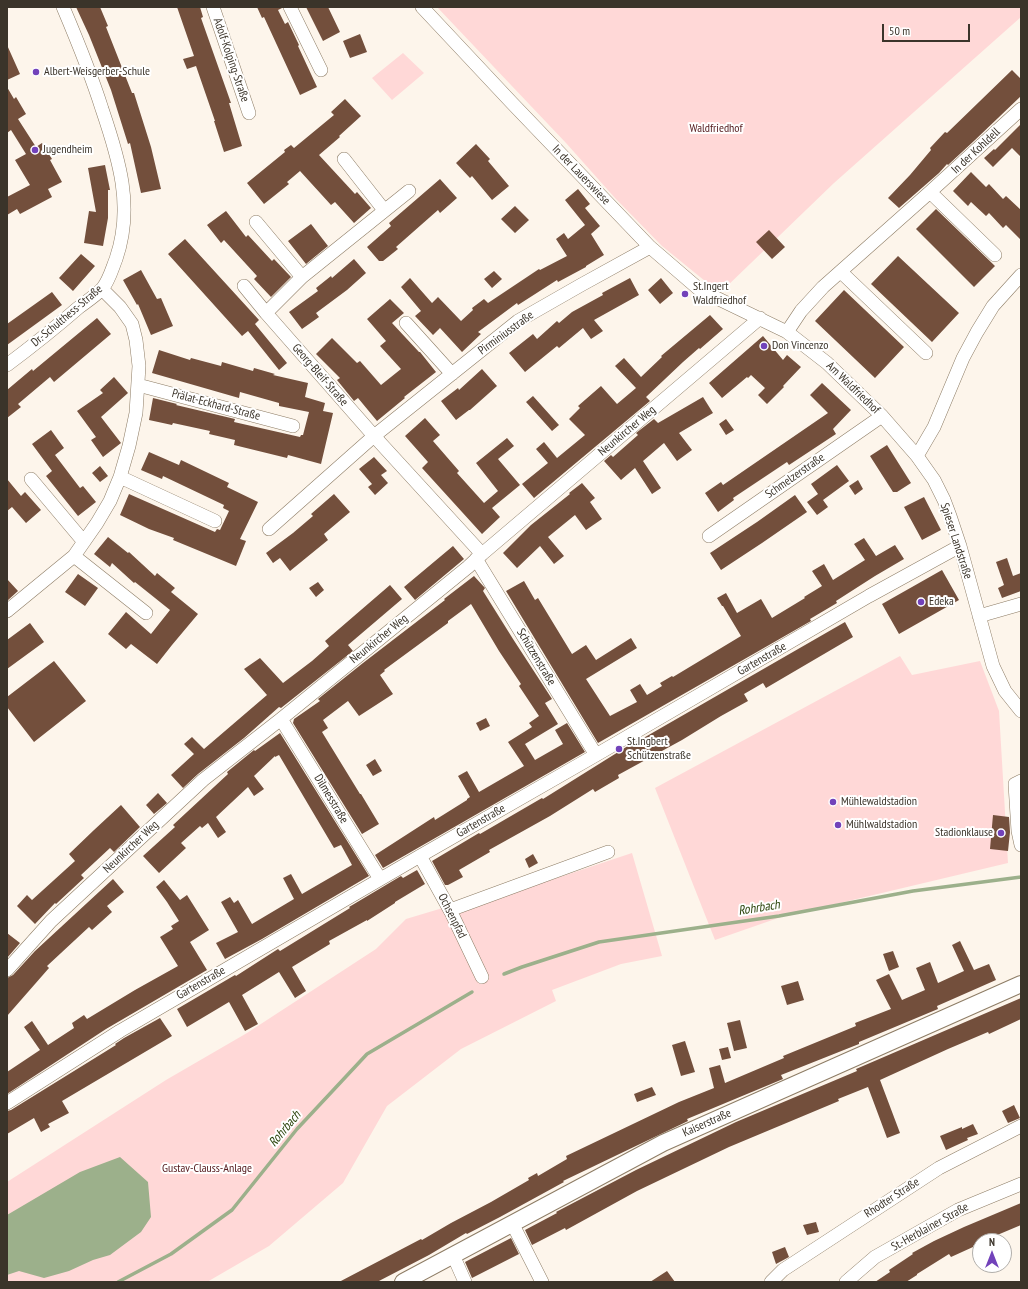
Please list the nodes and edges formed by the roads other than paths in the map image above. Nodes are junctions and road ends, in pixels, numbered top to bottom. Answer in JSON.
{"nodes":[{"id":1,"x":63,"y":7,"type":"edge"},
{"id":2,"x":213,"y":7,"type":"edge"},
{"id":3,"x":290,"y":7,"type":"edge"},
{"id":4,"x":422,"y":7,"type":"edge"},
{"id":5,"x":321,"y":70,"type":"dead end"},
{"id":6,"x":1021,"y":109,"type":"edge"},
{"id":7,"x":249,"y":113,"type":"dead end"},
{"id":8,"x":344,"y":159,"type":"dead end"},
{"id":9,"x":409,"y":191,"type":"dead end"},
{"id":10,"x":930,"y":192,"type":"junction"},
{"id":11,"x":384,"y":210,"type":"junction"},
{"id":12,"x":256,"y":222,"type":"dead end"},
{"id":13,"x":650,"y":247,"type":"junction"},
{"id":14,"x":995,"y":255,"type":"dead end"},
{"id":15,"x":841,"y":272,"type":"junction"},
{"id":16,"x":1021,"y":275,"type":"edge"},
{"id":17,"x":302,"y":277,"type":"junction"},
{"id":18,"x":244,"y":286,"type":"dead end"},
{"id":19,"x":102,"y":289,"type":"junction"},
{"id":20,"x":266,"y":313,"type":"junction"},
{"id":21,"x":760,"y":318,"type":"junction"},
{"id":22,"x":406,"y":323,"type":"dead end"},
{"id":23,"x":787,"y":332,"type":"junction"},
{"id":24,"x":926,"y":353,"type":"dead end"},
{"id":25,"x":7,"y":365,"type":"edge"},
{"id":26,"x":452,"y":374,"type":"junction"},
{"id":27,"x":138,"y":385,"type":"junction"},
{"id":28,"x":882,"y":416,"type":"junction"},
{"id":29,"x":293,"y":426,"type":"dead end"},
{"id":30,"x":374,"y":436,"type":"junction"},
{"id":31,"x":917,"y":456,"type":"junction"},
{"id":32,"x":120,"y":477,"type":"junction"},
{"id":33,"x":31,"y":479,"type":"dead end"},
{"id":34,"x":215,"y":521,"type":"dead end"},
{"id":35,"x":269,"y":529,"type":"dead end"},
{"id":36,"x":708,"y":536,"type":"dead end"},
{"id":37,"x":84,"y":542,"type":"junction"},
{"id":38,"x":960,"y":546,"type":"junction"},
{"id":39,"x":74,"y":556,"type":"junction"},
{"id":40,"x":479,"y":557,"type":"junction"},
{"id":41,"x":1021,"y":604,"type":"edge"},
{"id":42,"x":7,"y":611,"type":"edge"},
{"id":43,"x":146,"y":614,"type":"dead end"},
{"id":44,"x":979,"y":616,"type":"junction"},
{"id":45,"x":1021,"y":711,"type":"edge"},
{"id":46,"x":281,"y":719,"type":"junction"},
{"id":47,"x":596,"y":755,"type":"junction"},
{"id":48,"x":1021,"y":782,"type":"edge"},
{"id":49,"x":1021,"y":845,"type":"edge"},
{"id":50,"x":608,"y":852,"type":"dead end"},
{"id":51,"x":420,"y":856,"type":"junction"},
{"id":52,"x":380,"y":879,"type":"junction"},
{"id":53,"x":450,"y":910,"type":"junction"},
{"id":54,"x":7,"y":970,"type":"edge"},
{"id":55,"x":482,"y":977,"type":"dead end"},
{"id":56,"x":1021,"y":984,"type":"edge"},
{"id":57,"x":7,"y":1103,"type":"edge"},
{"id":58,"x":1021,"y":1126,"type":"edge"},
{"id":59,"x":1021,"y":1184,"type":"edge"},
{"id":60,"x":512,"y":1223,"type":"junction"},
{"id":61,"x":453,"y":1255,"type":"junction"},
{"id":62,"x":403,"y":1282,"type":"edge"},
{"id":63,"x":465,"y":1282,"type":"edge"},
{"id":64,"x":542,"y":1282,"type":"edge"},
{"id":65,"x":771,"y":1282,"type":"edge"},
{"id":66,"x":846,"y":1282,"type":"edge"}],
"edges":[{"from":1,"to":19,"type":"street","name":"Dr.-Schulthess-Straße"},
{"from":2,"to":7,"type":"street","name":"Adolf-Kolping-Straße"},
{"from":3,"to":5,"type":"street"},
{"from":4,"to":13,"type":"street","name":"In der Lauerswiese"},
{"from":6,"to":10,"type":"street","name":"In der Kohldell"},
{"from":8,"to":11,"type":"street"},
{"from":9,"to":11,"type":"street"},
{"from":10,"to":14,"type":"street"},
{"from":10,"to":15,"type":"street","name":"In der Kohldell"},
{"from":11,"to":17,"type":"street"},
{"from":12,"to":17,"type":"street"},
{"from":13,"to":21,"type":"street","name":"In der Lauerswiese"},
{"from":13,"to":26,"type":"street","name":"Pirminiusstraße"},
{"from":15,"to":23,"type":"street","name":"In der Kohldell"},
{"from":15,"to":24,"type":"street"},
{"from":16,"to":31,"type":"street"},
{"from":17,"to":20,"type":"street"},
{"from":18,"to":20,"type":"street","name":"Georg-Bleif-Straße"},
{"from":19,"to":25,"type":"street","name":"Dr.-Schulthess-Straße"},
{"from":19,"to":27,"type":"street"},
{"from":20,"to":30,"type":"street","name":"Georg-Bleif-Straße"},
{"from":21,"to":23,"type":"street","name":"Am Waldfriedhof"},
{"from":21,"to":40,"type":"street","name":"Neunkircher Weg"},
{"from":22,"to":26,"type":"street"},
{"from":23,"to":28,"type":"street","name":"Am Waldfriedhof"},
{"from":26,"to":30,"type":"street","name":"Pirminiusstraße"},
{"from":27,"to":29,"type":"street","name":"Prälat-Eckhard-Straße"},
{"from":27,"to":32,"type":"street"},
{"from":28,"to":31,"type":"street","name":"Am Waldfriedhof"},
{"from":28,"to":36,"type":"street","name":"Schmelzerstraße"},
{"from":30,"to":35,"type":"street"},
{"from":30,"to":40,"type":"street","name":"Georg-Bleif-Straße"},
{"from":31,"to":38,"type":"street","name":"Spieser Landstraße"},
{"from":32,"to":34,"type":"street"},
{"from":32,"to":37,"type":"street"},
{"from":33,"to":37,"type":"street"},
{"from":37,"to":39,"type":"street"},
{"from":38,"to":44,"type":"street","name":"Spieser Landstraße"},
{"from":38,"to":47,"type":"street","name":"Gartenstraße"},
{"from":39,"to":42,"type":"street"},
{"from":39,"to":43,"type":"street"},
{"from":40,"to":46,"type":"street","name":"Neunkircher Weg"},
{"from":40,"to":47,"type":"street","name":"Schützenstraße"},
{"from":41,"to":44,"type":"street"},
{"from":44,"to":45,"type":"street","name":"Spieser Landstraße"},
{"from":46,"to":52,"type":"street","name":"Dilmesstraße"},
{"from":46,"to":54,"type":"street","name":"Neunkircher Weg"},
{"from":47,"to":51,"type":"street","name":"Gartenstraße"},
{"from":48,"to":49,"type":"street"},
{"from":50,"to":53,"type":"street"},
{"from":51,"to":52,"type":"street","name":"Gartenstraße"},
{"from":51,"to":53,"type":"street","name":"Ochsenpfad"},
{"from":52,"to":57,"type":"street","name":"Gartenstraße"},
{"from":53,"to":55,"type":"street","name":"Ochsenpfad"},
{"from":56,"to":60,"type":"main road","name":"Kaiserstraße"},
{"from":58,"to":65,"type":"street","name":"Rhodter Straße"},
{"from":59,"to":66,"type":"street","name":"St.-Herblainer Straße"},
{"from":60,"to":61,"type":"main road","name":"Kaiserstraße"},
{"from":60,"to":64,"type":"street"},
{"from":61,"to":62,"type":"main road","name":"Kaiserstraße"},
{"from":61,"to":63,"type":"street"}]}
